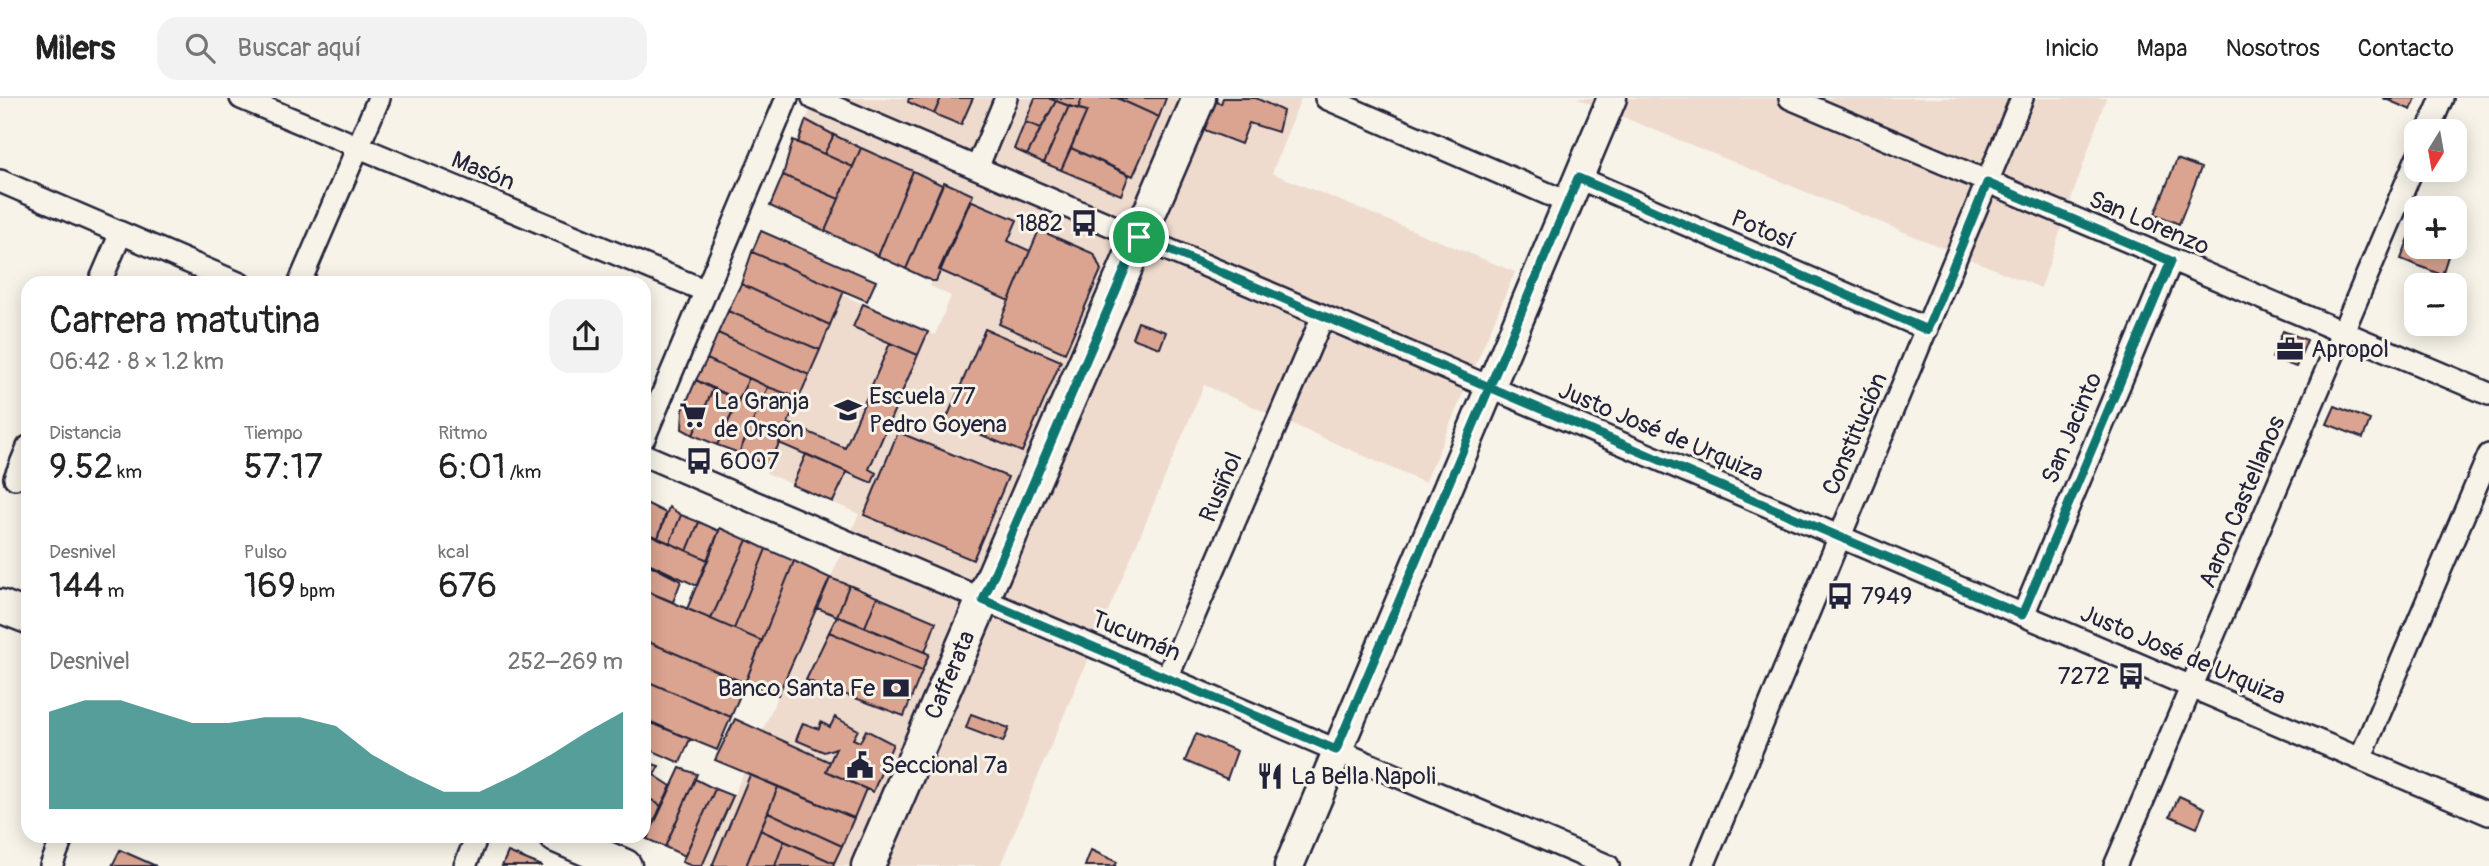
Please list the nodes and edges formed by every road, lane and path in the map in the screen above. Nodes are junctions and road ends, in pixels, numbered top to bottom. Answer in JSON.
{"nodes":[{"id":1,"x":241,"y":98,"type":"edge"},
{"id":2,"x":379,"y":98,"type":"edge"},
{"id":3,"x":787,"y":98,"type":"edge"},
{"id":4,"x":813,"y":98,"type":"edge"},
{"id":5,"x":1006,"y":98,"type":"edge"},
{"id":6,"x":1199,"y":98,"type":"edge"},
{"id":7,"x":1326,"y":98,"type":"edge"},
{"id":8,"x":1612,"y":98,"type":"edge"},
{"id":9,"x":1790,"y":98,"type":"edge"},
{"id":10,"x":2022,"y":98,"type":"edge"},
{"id":11,"x":2442,"y":98,"type":"edge"},
{"id":12,"x":1815,"y":103,"type":"edge"},
{"id":13,"x":2433,"y":119,"type":"edge"},
{"id":14,"x":358,"y":147,"type":"junction"},
{"id":15,"x":976,"y":168,"type":"junction"},
{"id":16,"x":0,"y":181,"type":"edge"},
{"id":17,"x":2407,"y":182,"type":"edge"},
{"id":18,"x":1987,"y":183,"type":"junction"},
{"id":19,"x":1574,"y":191,"type":"junction"},
{"id":20,"x":121,"y":233,"type":"junction"},
{"id":21,"x":1139,"y":237,"type":"junction"},
{"id":22,"x":2171,"y":261,"type":"junction"},
{"id":23,"x":102,"y":276,"type":"edge"},
{"id":24,"x":221,"y":276,"type":"edge"},
{"id":25,"x":302,"y":276,"type":"edge"},
{"id":26,"x":706,"y":291,"type":"junction"},
{"id":27,"x":1323,"y":316,"type":"junction"},
{"id":28,"x":1927,"y":330,"type":"junction"},
{"id":29,"x":2342,"y":333,"type":"junction"},
{"id":30,"x":1491,"y":388,"type":"junction"},
{"id":31,"x":2489,"y":394,"type":"edge"},
{"id":32,"x":651,"y":421,"type":"edge"},
{"id":33,"x":2489,"y":455,"type":"edge"},
{"id":34,"x":651,"y":458,"type":"edge"},
{"id":35,"x":21,"y":464,"type":"edge"},
{"id":36,"x":15,"y":478,"type":"dead end"},
{"id":37,"x":1841,"y":537,"type":"junction"},
{"id":38,"x":983,"y":600,"type":"junction"},
{"id":39,"x":0,"y":606,"type":"edge"},
{"id":40,"x":21,"y":614,"type":"edge"},
{"id":41,"x":2022,"y":615,"type":"junction"},
{"id":42,"x":1167,"y":678,"type":"junction"},
{"id":43,"x":2191,"y":687,"type":"junction"},
{"id":44,"x":1336,"y":750,"type":"junction"},
{"id":45,"x":2360,"y":759,"type":"junction"},
{"id":46,"x":2489,"y":814,"type":"edge"},
{"id":47,"x":60,"y":843,"type":"edge"},
{"id":48,"x":474,"y":843,"type":"edge"},
{"id":49,"x":572,"y":843,"type":"edge"},
{"id":50,"x":51,"y":866,"type":"edge"},
{"id":51,"x":465,"y":866,"type":"edge"},
{"id":52,"x":625,"y":866,"type":"edge"},
{"id":53,"x":868,"y":866,"type":"edge"},
{"id":54,"x":1289,"y":866,"type":"edge"},
{"id":55,"x":1608,"y":866,"type":"edge"},
{"id":56,"x":1703,"y":866,"type":"edge"},
{"id":57,"x":2115,"y":866,"type":"edge"}],
"edges":[{"from":1,"to":14,"type":"street","name":"Masón"},
{"from":2,"to":14,"type":"street"},
{"from":3,"to":26,"type":"street"},
{"from":4,"to":15,"type":"street","name":"Justo José de Urquiza"},
{"from":5,"to":15,"type":"street"},
{"from":6,"to":21,"type":"main road","name":"Cafferata"},
{"from":7,"to":19,"type":"street","name":"Potosí"},
{"from":8,"to":19,"type":"street"},
{"from":9,"to":12,"type":"street","name":"San Lorenzo"},
{"from":10,"to":18,"type":"street","name":"Constitución"},
{"from":11,"to":13,"type":"street"},
{"from":12,"to":18,"type":"street","name":"San Lorenzo"},
{"from":14,"to":25,"type":"street"},
{"from":14,"to":26,"type":"street","name":"Masón"},
{"from":15,"to":21,"type":"street","name":"Justo José de Urquiza"},
{"from":16,"to":20,"type":"street"},
{"from":17,"to":29,"type":"street","name":"Aaron Castellanos"},
{"from":18,"to":22,"type":"street","name":"San Lorenzo"},
{"from":18,"to":28,"type":"street","name":"Constitución"},
{"from":19,"to":28,"type":"street","name":"Potosí"},
{"from":19,"to":30,"type":"street"},
{"from":20,"to":23,"type":"street"},
{"from":20,"to":24,"type":"street"},
{"from":21,"to":27,"type":"street","name":"Justo José de Urquiza"},
{"from":21,"to":38,"type":"main road","name":"Cafferata"},
{"from":22,"to":29,"type":"street","name":"San Lorenzo"},
{"from":22,"to":41,"type":"street","name":"San Jacinto"},
{"from":26,"to":32,"type":"street"},
{"from":27,"to":30,"type":"street","name":"Justo José de Urquiza"},
{"from":27,"to":42,"type":"street","name":"Rusiñol"},
{"from":28,"to":37,"type":"street","name":"Constitución"},
{"from":29,"to":31,"type":"street","name":"San Lorenzo"},
{"from":29,"to":43,"type":"street","name":"Aaron Castellanos"},
{"from":30,"to":37,"type":"street","name":"Justo José de Urquiza"},
{"from":30,"to":44,"type":"street"},
{"from":33,"to":45,"type":"street"},
{"from":34,"to":38,"type":"street","name":"Tucumán"},
{"from":35,"to":36,"type":"street"},
{"from":37,"to":41,"type":"street","name":"Justo José de Urquiza"},
{"from":37,"to":56,"type":"street","name":"Constitución"},
{"from":38,"to":42,"type":"street","name":"Tucumán"},
{"from":38,"to":53,"type":"main road","name":"Cafferata"},
{"from":39,"to":40,"type":"main road"},
{"from":41,"to":43,"type":"street","name":"Justo José de Urquiza"},
{"from":42,"to":44,"type":"street","name":"Tucumán"},
{"from":43,"to":45,"type":"street","name":"Justo José de Urquiza"},
{"from":43,"to":57,"type":"street","name":"Aaron Castellanos"},
{"from":44,"to":54,"type":"street"},
{"from":44,"to":55,"type":"street","name":"Tucumán"},
{"from":45,"to":46,"type":"street","name":"Justo José de Urquiza"},
{"from":47,"to":50,"type":"street"},
{"from":48,"to":51,"type":"street"},
{"from":49,"to":52,"type":"main road"}]}
